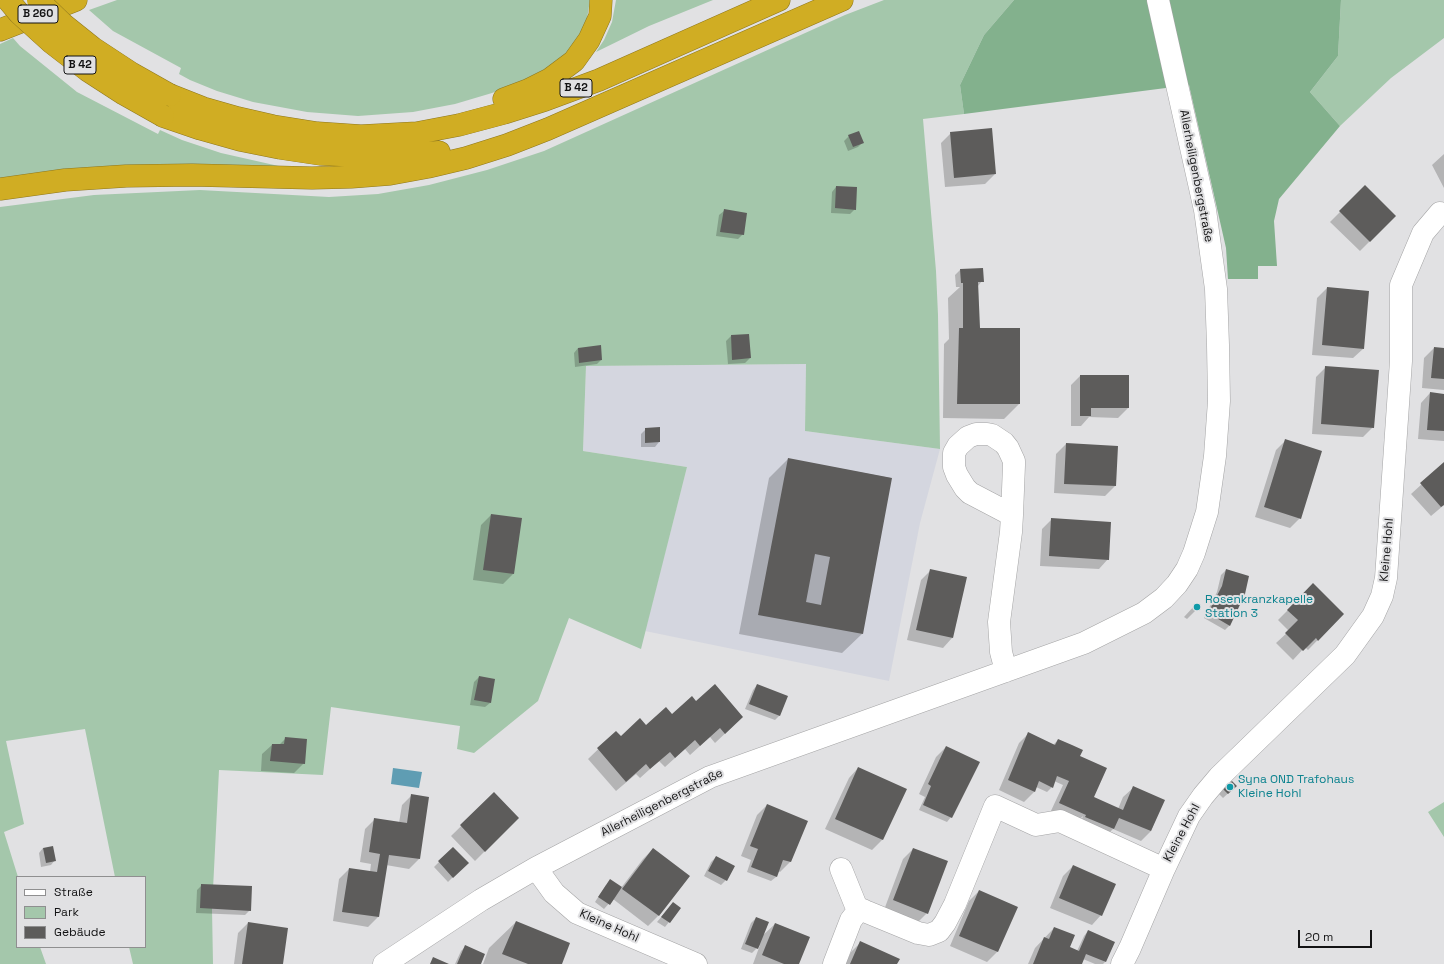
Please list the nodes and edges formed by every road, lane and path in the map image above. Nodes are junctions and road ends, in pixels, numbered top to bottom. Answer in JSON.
{"nodes":[{"id":1,"x":8,"y":0,"type":"edge"},
{"id":2,"x":38,"y":0,"type":"edge"},
{"id":3,"x":76,"y":0,"type":"edge"},
{"id":4,"x":601,"y":0,"type":"edge"},
{"id":5,"x":779,"y":0,"type":"edge"},
{"id":6,"x":842,"y":0,"type":"edge"},
{"id":7,"x":1158,"y":0,"type":"edge"},
{"id":8,"x":0,"y":30,"type":"edge"},
{"id":9,"x":548,"y":129,"type":"junction"},
{"id":10,"x":361,"y":136,"type":"junction"},
{"id":11,"x":0,"y":189,"type":"edge"},
{"id":12,"x":1444,"y":214,"type":"edge"},
{"id":13,"x":1012,"y":515,"type":"dead end"},
{"id":14,"x":1006,"y":671,"type":"junction"},
{"id":15,"x":536,"y":868,"type":"junction"},
{"id":16,"x":841,"y":869,"type":"dead end"},
{"id":17,"x":1164,"y":869,"type":"junction"},
{"id":18,"x":858,"y":911,"type":"junction"},
{"id":19,"x":384,"y":964,"type":"edge"},
{"id":20,"x":696,"y":964,"type":"edge"},
{"id":21,"x":834,"y":964,"type":"edge"},
{"id":22,"x":1122,"y":964,"type":"edge"}],
"edges":[{"from":1,"to":9,"type":"highway","number":"B 42","bridge":true},
{"from":2,"to":10,"type":"highway","number":"B 42","bridge":true},
{"from":3,"to":8,"type":"highway","number":"B 260"},
{"from":4,"to":10,"type":"highway","number":"B 42"},
{"from":5,"to":10,"type":"highway","number":"B 42"},
{"from":6,"to":9,"type":"highway","number":"B 42"},
{"from":7,"to":14,"type":"street","name":"Allerheiligenbergstraße"},
{"from":9,"to":11,"type":"highway"},
{"from":12,"to":17,"type":"street","name":"Kleine Hohl"},
{"from":13,"to":14,"type":"street"},
{"from":14,"to":15,"type":"street","name":"Allerheiligenbergstraße"},
{"from":15,"to":19,"type":"street","name":"Allerheiligenbergstraße"},
{"from":15,"to":20,"type":"street","name":"Kleine Hohl"},
{"from":16,"to":18,"type":"street"},
{"from":17,"to":18,"type":"street","name":"Kleine Hohl"},
{"from":17,"to":22,"type":"street","name":"Kleine Hohl"},
{"from":18,"to":21,"type":"street"}]}
